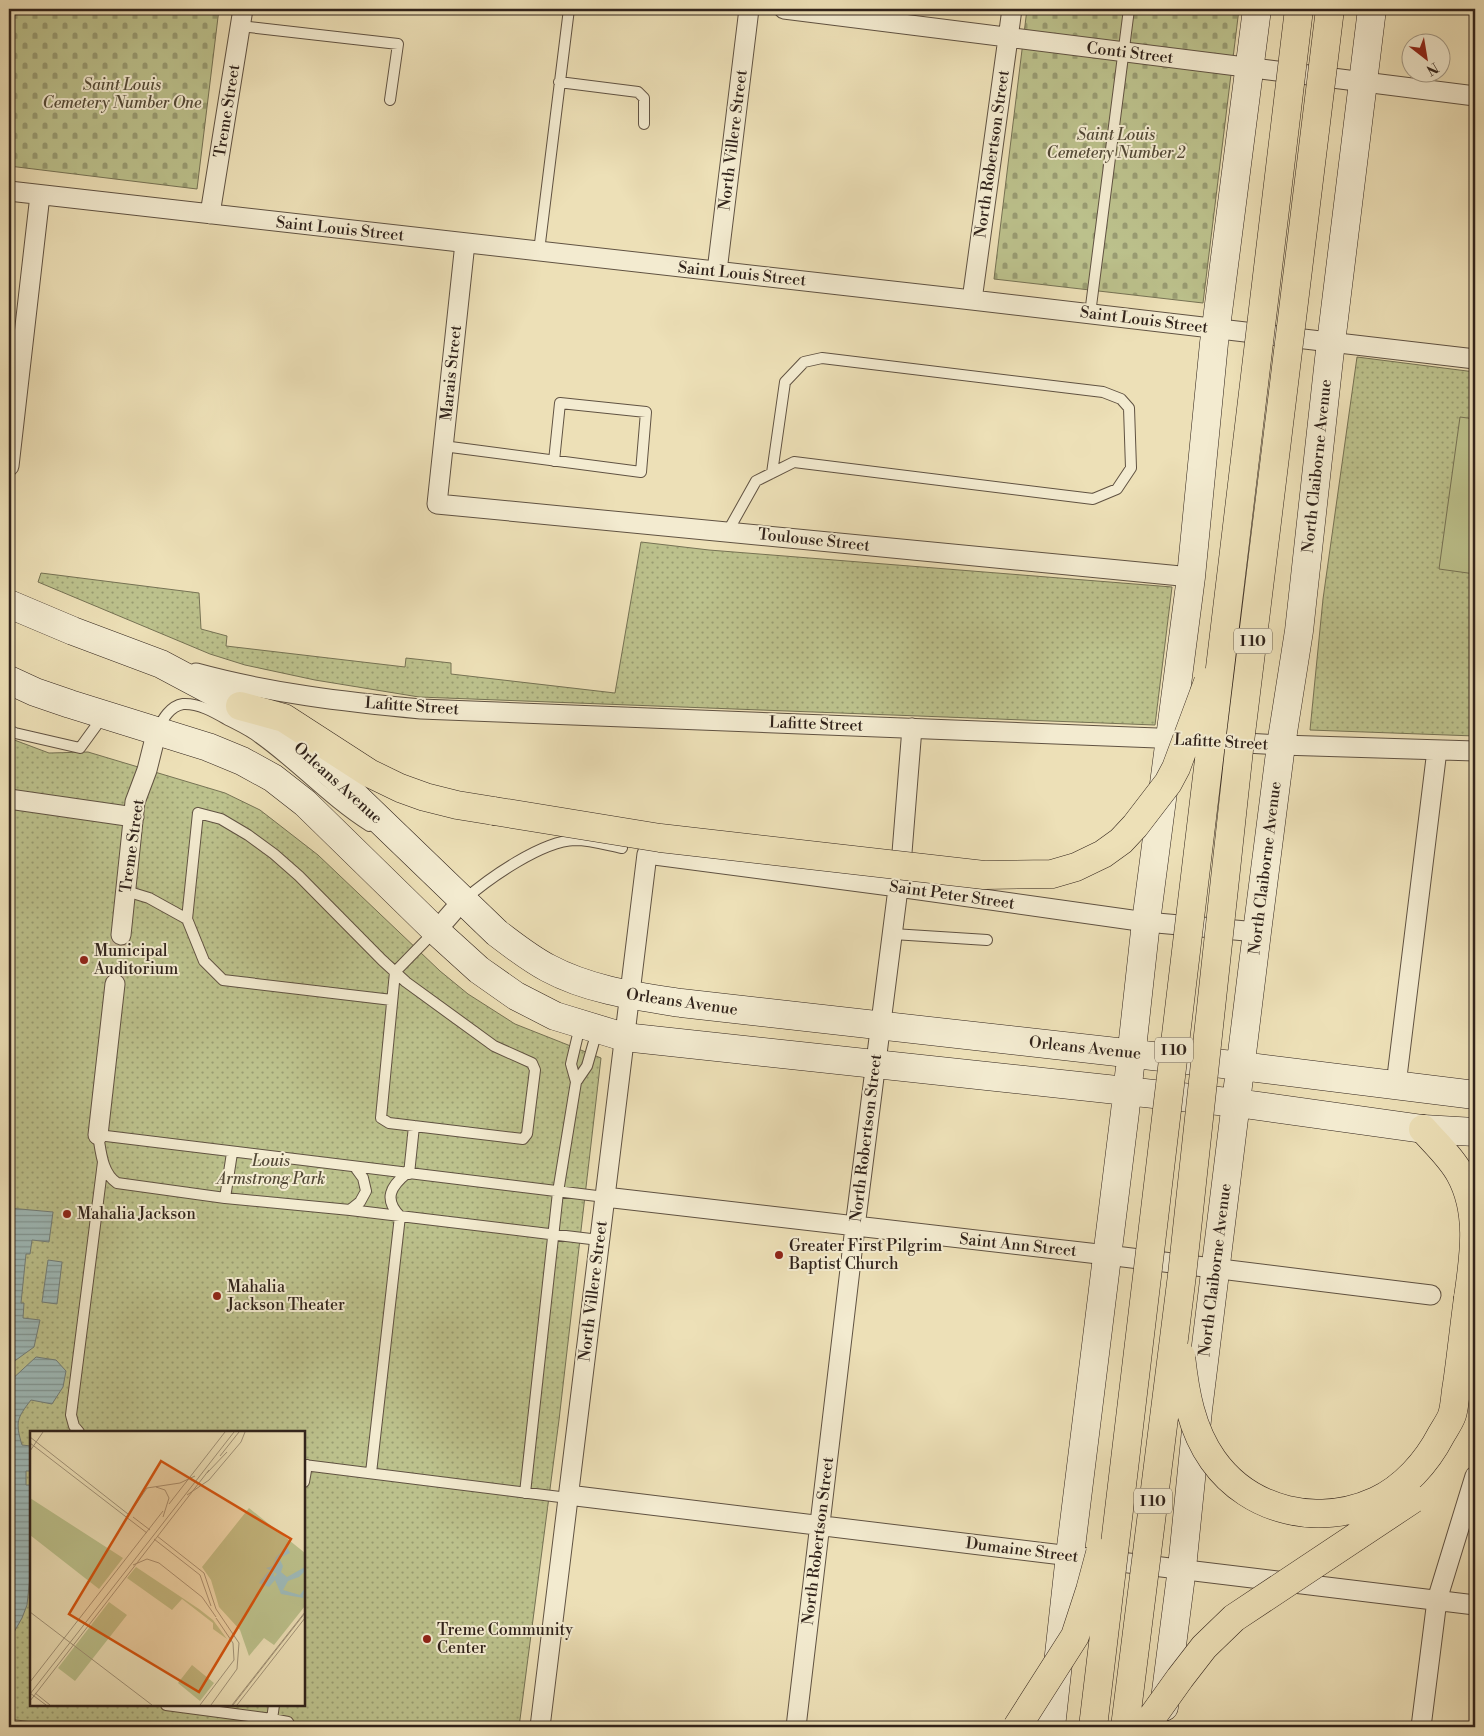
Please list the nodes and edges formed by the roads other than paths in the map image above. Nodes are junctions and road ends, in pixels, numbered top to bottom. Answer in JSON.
{"nodes":[{"id":1,"x":569,"y":9,"type":"edge"},
{"id":2,"x":749,"y":9,"type":"edge"},
{"id":3,"x":784,"y":9,"type":"edge"},
{"id":4,"x":1012,"y":9,"type":"edge"},
{"id":5,"x":1129,"y":9,"type":"edge"},
{"id":6,"x":1257,"y":9,"type":"edge"},
{"id":7,"x":1299,"y":9,"type":"edge"},
{"id":8,"x":1330,"y":9,"type":"edge"},
{"id":9,"x":1372,"y":9,"type":"edge"},
{"id":10,"x":242,"y":17,"type":"edge"},
{"id":11,"x":1008,"y":38,"type":"junction"},
{"id":12,"x":1123,"y":52,"type":"junction"},
{"id":13,"x":1250,"y":68,"type":"junction"},
{"id":14,"x":559,"y":82,"type":"junction"},
{"id":15,"x":1364,"y":83,"type":"junction"},
{"id":16,"x":1475,"y":96,"type":"edge"},
{"id":17,"x":390,"y":100,"type":"dead end"},
{"id":18,"x":644,"y":124,"type":"dead end"},
{"id":19,"x":9,"y":192,"type":"edge"},
{"id":20,"x":40,"y":195,"type":"junction"},
{"id":21,"x":210,"y":214,"type":"junction"},
{"id":22,"x":465,"y":243,"type":"junction"},
{"id":23,"x":539,"y":251,"type":"junction"},
{"id":24,"x":717,"y":271,"type":"junction"},
{"id":25,"x":972,"y":300,"type":"junction"},
{"id":26,"x":1090,"y":314,"type":"junction"},
{"id":27,"x":1216,"y":329,"type":"junction"},
{"id":28,"x":1331,"y":342,"type":"junction"},
{"id":29,"x":1475,"y":359,"type":"edge"},
{"id":30,"x":443,"y":446,"type":"junction"},
{"id":31,"x":554,"y":461,"type":"junction"},
{"id":32,"x":9,"y":466,"type":"edge"},
{"id":33,"x":772,"y":473,"type":"junction"},
{"id":34,"x":437,"y":504,"type":"joint"},
{"id":35,"x":728,"y":531,"type":"junction"},
{"id":36,"x":1191,"y":577,"type":"junction"},
{"id":37,"x":9,"y":604,"type":"edge"},
{"id":38,"x":1223,"y":643,"type":"junction"},
{"id":39,"x":161,"y":664,"type":"junction"},
{"id":40,"x":9,"y":680,"type":"edge"},
{"id":41,"x":240,"y":706,"type":"junction"},
{"id":42,"x":104,"y":715,"type":"junction"},
{"id":43,"x":912,"y":728,"type":"junction"},
{"id":44,"x":9,"y":730,"type":"edge"},
{"id":45,"x":157,"y":730,"type":"junction"},
{"id":46,"x":1171,"y":739,"type":"junction"},
{"id":47,"x":1281,"y":745,"type":"junction"},
{"id":48,"x":1437,"y":750,"type":"junction"},
{"id":49,"x":1475,"y":751,"type":"edge"},
{"id":50,"x":9,"y":799,"type":"edge"},
{"id":51,"x":134,"y":817,"type":"junction"},
{"id":52,"x":622,"y":848,"type":"dead end"},
{"id":53,"x":414,"y":854,"type":"junction"},
{"id":54,"x":647,"y":854,"type":"joint"},
{"id":55,"x":898,"y":887,"type":"junction"},
{"id":56,"x":126,"y":891,"type":"junction"},
{"id":57,"x":463,"y":900,"type":"junction"},
{"id":58,"x":187,"y":919,"type":"junction"},
{"id":59,"x":1146,"y":922,"type":"junction"},
{"id":60,"x":436,"y":931,"type":"junction"},
{"id":61,"x":1257,"y":932,"type":"junction"},
{"id":62,"x":893,"y":934,"type":"junction"},
{"id":63,"x":121,"y":935,"type":"tunnel mouth"},
{"id":64,"x":987,"y":940,"type":"dead end"},
{"id":65,"x":395,"y":972,"type":"junction"},
{"id":66,"x":115,"y":984,"type":"tunnel mouth"},
{"id":67,"x":630,"y":996,"type":"junction"},
{"id":68,"x":392,"y":1000,"type":"junction"},
{"id":69,"x":589,"y":1026,"type":"junction"},
{"id":70,"x":881,"y":1026,"type":"junction"},
{"id":71,"x":624,"y":1037,"type":"junction"},
{"id":72,"x":1131,"y":1053,"type":"junction"},
{"id":73,"x":876,"y":1065,"type":"junction"},
{"id":74,"x":1241,"y":1066,"type":"junction"},
{"id":75,"x":576,"y":1082,"type":"junction"},
{"id":76,"x":1396,"y":1085,"type":"junction"},
{"id":77,"x":1127,"y":1092,"type":"junction"},
{"id":78,"x":1475,"y":1095,"type":"edge"},
{"id":79,"x":1237,"y":1103,"type":"junction"},
{"id":80,"x":414,"y":1126,"type":"junction"},
{"id":81,"x":1423,"y":1129,"type":"junction"},
{"id":82,"x":1475,"y":1132,"type":"edge"},
{"id":83,"x":98,"y":1135,"type":"junction"},
{"id":84,"x":232,"y":1153,"type":"junction"},
{"id":85,"x":103,"y":1160,"type":"junction"},
{"id":86,"x":356,"y":1167,"type":"junction"},
{"id":87,"x":408,"y":1174,"type":"junction"},
{"id":88,"x":558,"y":1192,"type":"junction"},
{"id":89,"x":605,"y":1197,"type":"junction"},
{"id":90,"x":225,"y":1198,"type":"junction"},
{"id":91,"x":350,"y":1210,"type":"junction"},
{"id":92,"x":400,"y":1216,"type":"junction"},
{"id":93,"x":855,"y":1227,"type":"junction"},
{"id":94,"x":554,"y":1234,"type":"junction"},
{"id":95,"x":600,"y":1240,"type":"junction"},
{"id":96,"x":1107,"y":1255,"type":"junction"},
{"id":97,"x":1216,"y":1269,"type":"junction"},
{"id":98,"x":1182,"y":1275,"type":"junction"},
{"id":99,"x":1431,"y":1295,"type":"dead end"},
{"id":100,"x":1475,"y":1386,"type":"edge"},
{"id":101,"x":78,"y":1431,"type":"edge"},
{"id":102,"x":1126,"y":1457,"type":"junction"},
{"id":103,"x":305,"y":1465,"type":"edge"},
{"id":104,"x":371,"y":1473,"type":"junction"},
{"id":105,"x":1475,"y":1476,"type":"edge"},
{"id":106,"x":525,"y":1492,"type":"junction"},
{"id":107,"x":568,"y":1496,"type":"junction"},
{"id":108,"x":820,"y":1525,"type":"junction"},
{"id":109,"x":1070,"y":1556,"type":"junction"},
{"id":110,"x":1182,"y":1568,"type":"junction"},
{"id":111,"x":1437,"y":1600,"type":"junction"},
{"id":112,"x":1475,"y":1605,"type":"edge"},
{"id":113,"x":174,"y":1706,"type":"edge"},
{"id":114,"x":274,"y":1706,"type":"edge"},
{"id":115,"x":272,"y":1719,"type":"junction"},
{"id":116,"x":291,"y":1727,"type":"edge"},
{"id":117,"x":540,"y":1727,"type":"edge"},
{"id":118,"x":796,"y":1727,"type":"edge"},
{"id":119,"x":1017,"y":1727,"type":"edge"},
{"id":120,"x":1051,"y":1727,"type":"edge"},
{"id":121,"x":1093,"y":1727,"type":"edge"},
{"id":122,"x":1125,"y":1727,"type":"edge"},
{"id":123,"x":1145,"y":1727,"type":"edge"},
{"id":124,"x":1161,"y":1727,"type":"edge"},
{"id":125,"x":1421,"y":1727,"type":"edge"}],
"edges":[{"from":1,"to":14,"type":"lane"},
{"from":2,"to":24,"type":"street","name":"North Villere Street"},
{"from":3,"to":11,"type":"street","name":"Conti Street"},
{"from":4,"to":11,"type":"street","name":"North Robertson Street"},
{"from":5,"to":12,"type":"lane"},
{"from":6,"to":13,"type":"main road"},
{"from":7,"to":38,"type":"highway","number":"I 10","bridge":true},
{"from":8,"to":98,"type":"highway","number":"I 10","bridge":true},
{"from":9,"to":15,"type":"main road","name":"North Claiborne Avenue"},
{"from":10,"to":17,"type":"lane"},
{"from":10,"to":21,"type":"street","name":"Treme Street"},
{"from":11,"to":12,"type":"street","name":"Conti Street"},
{"from":11,"to":25,"type":"street","name":"North Robertson Street"},
{"from":12,"to":13,"type":"street","name":"Conti Street"},
{"from":12,"to":26,"type":"lane"},
{"from":13,"to":15,"type":"street","name":"Conti Street"},
{"from":13,"to":27,"type":"main road"},
{"from":14,"to":18,"type":"lane"},
{"from":14,"to":23,"type":"lane"},
{"from":15,"to":16,"type":"street","name":"Conti Street"},
{"from":15,"to":28,"type":"main road","name":"North Claiborne Avenue"},
{"from":19,"to":20,"type":"street","name":"Saint Louis Street"},
{"from":20,"to":21,"type":"street","name":"Saint Louis Street"},
{"from":20,"to":32,"type":"street"},
{"from":21,"to":22,"type":"street","name":"Saint Louis Street"},
{"from":22,"to":23,"type":"street","name":"Saint Louis Street"},
{"from":22,"to":30,"type":"street","name":"Marais Street"},
{"from":23,"to":24,"type":"street","name":"Saint Louis Street"},
{"from":24,"to":25,"type":"street","name":"Saint Louis Street"},
{"from":25,"to":26,"type":"street","name":"Saint Louis Street"},
{"from":26,"to":27,"type":"street","name":"Saint Louis Street"},
{"from":27,"to":28,"type":"street","name":"Saint Louis Street"},
{"from":27,"to":36,"type":"main road"},
{"from":28,"to":29,"type":"street","name":"Saint Louis Street"},
{"from":28,"to":47,"type":"main road","name":"North Claiborne Avenue"},
{"from":30,"to":31,"type":"lane"},
{"from":30,"to":34,"type":"street","name":"Marais Street"},
{"from":31,"to":31,"type":"lane"},
{"from":33,"to":33,"type":"lane"},
{"from":33,"to":35,"type":"lane"},
{"from":34,"to":35,"type":"street","name":"Toulouse Street"},
{"from":35,"to":36,"type":"street","name":"Toulouse Street"},
{"from":36,"to":46,"type":"main road"},
{"from":37,"to":39,"type":"main road","name":"Orleans Avenue"},
{"from":38,"to":41,"type":"highway","bridge":true},
{"from":38,"to":102,"type":"highway","number":"I 10","bridge":true},
{"from":39,"to":41,"type":"main road","name":"Orleans Avenue"},
{"from":39,"to":43,"type":"street","name":"Lafitte Street"},
{"from":40,"to":42,"type":"main road"},
{"from":41,"to":53,"type":"main road","name":"Orleans Avenue"},
{"from":42,"to":44,"type":"lane"},
{"from":42,"to":45,"type":"main road"},
{"from":43,"to":46,"type":"street","name":"Lafitte Street"},
{"from":43,"to":55,"type":"street","name":"North Robertson Street"},
{"from":45,"to":51,"type":"street","name":"Treme Street"},
{"from":45,"to":53,"type":"lane"},
{"from":45,"to":60,"type":"main road"},
{"from":46,"to":47,"type":"street","name":"Lafitte Street"},
{"from":46,"to":59,"type":"main road"},
{"from":47,"to":48,"type":"street","name":"Lafitte Street"},
{"from":47,"to":61,"type":"main road","name":"North Claiborne Avenue"},
{"from":48,"to":49,"type":"street","name":"Lafitte Street"},
{"from":48,"to":76,"type":"street"},
{"from":50,"to":51,"type":"street"},
{"from":51,"to":56,"type":"street","name":"Treme Street"},
{"from":52,"to":57,"type":"lane"},
{"from":53,"to":57,"type":"main road","name":"Orleans Avenue"},
{"from":54,"to":55,"type":"street","name":"Saint Peter Street"},
{"from":54,"to":67,"type":"street","name":"North Villere Street"},
{"from":55,"to":59,"type":"street","name":"Saint Peter Street"},
{"from":55,"to":62,"type":"street","name":"North Robertson Street"},
{"from":56,"to":58,"type":"lane"},
{"from":56,"to":63,"type":"street","name":"Treme Street"},
{"from":57,"to":60,"type":"street"},
{"from":57,"to":67,"type":"main road","name":"Orleans Avenue"},
{"from":58,"to":65,"type":"lane"},
{"from":58,"to":68,"type":"lane"},
{"from":59,"to":61,"type":"street","name":"Saint Peter Street"},
{"from":59,"to":72,"type":"main road"},
{"from":60,"to":65,"type":"lane"},
{"from":60,"to":69,"type":"main road"},
{"from":61,"to":74,"type":"main road","name":"North Claiborne Avenue"},
{"from":62,"to":64,"type":"lane"},
{"from":62,"to":70,"type":"street","name":"North Robertson Street"},
{"from":65,"to":68,"type":"lane"},
{"from":65,"to":80,"type":"lane"},
{"from":66,"to":83,"type":"street"},
{"from":67,"to":70,"type":"main road","name":"Orleans Avenue"},
{"from":67,"to":71,"type":"street","name":"North Villere Street"},
{"from":68,"to":80,"type":"lane"},
{"from":69,"to":71,"type":"main road"},
{"from":69,"to":75,"type":"lane"},
{"from":69,"to":75,"type":"lane"},
{"from":70,"to":72,"type":"main road","name":"Orleans Avenue"},
{"from":70,"to":73,"type":"street","name":"North Robertson Street"},
{"from":71,"to":73,"type":"main road"},
{"from":71,"to":89,"type":"street","name":"North Villere Street"},
{"from":72,"to":74,"type":"main road","name":"Orleans Avenue"},
{"from":72,"to":77,"type":"main road"},
{"from":73,"to":77,"type":"main road"},
{"from":73,"to":93,"type":"street","name":"North Robertson Street"},
{"from":74,"to":76,"type":"main road","name":"Orleans Avenue"},
{"from":74,"to":79,"type":"main road","name":"North Claiborne Avenue"},
{"from":75,"to":88,"type":"lane"},
{"from":76,"to":78,"type":"main road","name":"Orleans Avenue"},
{"from":77,"to":79,"type":"main road"},
{"from":77,"to":96,"type":"main road"},
{"from":79,"to":81,"type":"main road"},
{"from":79,"to":97,"type":"main road","name":"North Claiborne Avenue"},
{"from":80,"to":87,"type":"lane"},
{"from":81,"to":82,"type":"main road"},
{"from":81,"to":98,"type":"highway","bridge":true},
{"from":83,"to":84,"type":"lane"},
{"from":83,"to":85,"type":"lane"},
{"from":84,"to":86,"type":"lane"},
{"from":84,"to":90,"type":"lane"},
{"from":85,"to":90,"type":"lane"},
{"from":85,"to":101,"type":"lane"},
{"from":86,"to":87,"type":"lane"},
{"from":86,"to":91,"type":"lane"},
{"from":87,"to":88,"type":"lane"},
{"from":87,"to":92,"type":"lane"},
{"from":88,"to":89,"type":"lane"},
{"from":88,"to":94,"type":"lane"},
{"from":89,"to":93,"type":"street","name":"Saint Ann Street"},
{"from":89,"to":95,"type":"street","name":"North Villere Street"},
{"from":90,"to":91,"type":"lane"},
{"from":91,"to":92,"type":"lane"},
{"from":92,"to":94,"type":"lane"},
{"from":92,"to":104,"type":"lane"},
{"from":93,"to":96,"type":"street","name":"Saint Ann Street"},
{"from":93,"to":108,"type":"street","name":"North Robertson Street"},
{"from":94,"to":95,"type":"lane"},
{"from":94,"to":106,"type":"lane"},
{"from":95,"to":107,"type":"street","name":"North Villere Street"},
{"from":96,"to":97,"type":"street","name":"Saint Ann Street"},
{"from":96,"to":109,"type":"main road"},
{"from":97,"to":99,"type":"street","name":"Saint Ann Street"},
{"from":97,"to":110,"type":"main road","name":"North Claiborne Avenue"},
{"from":98,"to":122,"type":"highway","number":"I 10","bridge":true},
{"from":100,"to":123,"type":"highway","bridge":true},
{"from":102,"to":119,"type":"highway","bridge":true},
{"from":102,"to":121,"type":"highway","number":"I 10","bridge":true},
{"from":103,"to":104,"type":"lane"},
{"from":104,"to":106,"type":"lane"},
{"from":105,"to":111,"type":"street"},
{"from":106,"to":107,"type":"lane"},
{"from":107,"to":108,"type":"street","name":"Dumaine Street"},
{"from":107,"to":117,"type":"street","name":"North Villere Street"},
{"from":108,"to":109,"type":"street","name":"Dumaine Street"},
{"from":108,"to":118,"type":"street","name":"North Robertson Street"},
{"from":109,"to":110,"type":"street","name":"Dumaine Street"},
{"from":109,"to":120,"type":"main road"},
{"from":110,"to":111,"type":"street","name":"Dumaine Street"},
{"from":110,"to":124,"type":"main road","name":"North Claiborne Avenue"},
{"from":111,"to":112,"type":"street","name":"Dumaine Street"},
{"from":111,"to":125,"type":"street"},
{"from":113,"to":115,"type":"lane"},
{"from":114,"to":115,"type":"lane"},
{"from":115,"to":116,"type":"lane"}]}
